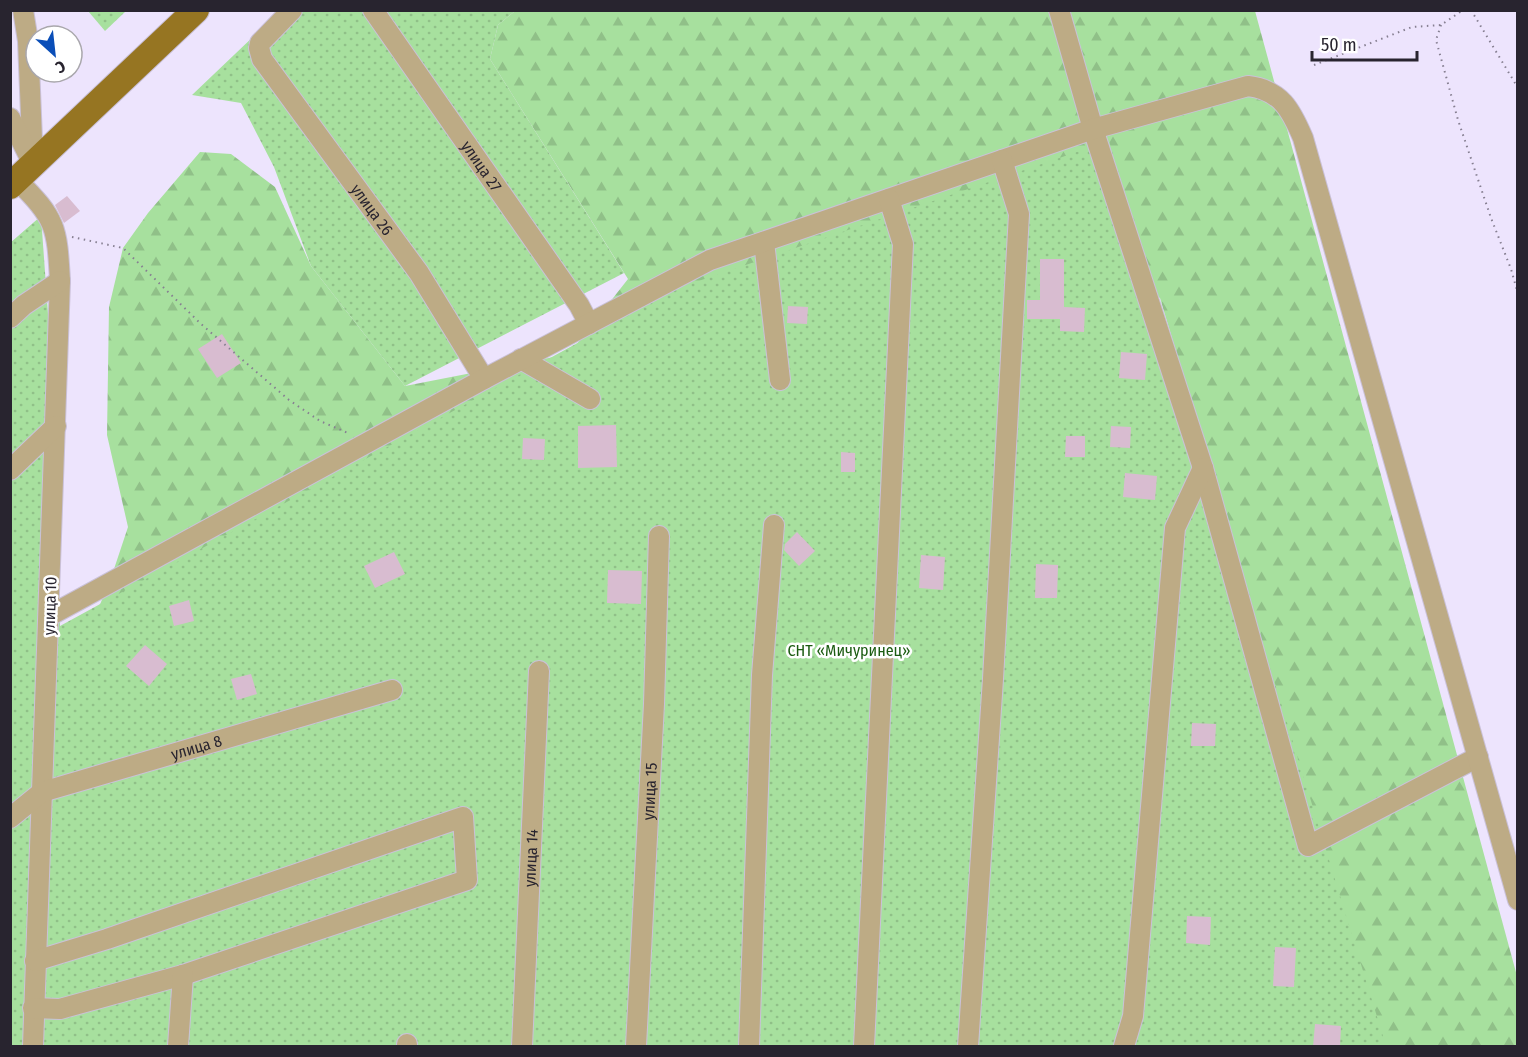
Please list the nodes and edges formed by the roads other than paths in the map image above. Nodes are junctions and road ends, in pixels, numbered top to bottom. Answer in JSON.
{"nodes":[{"id":1,"x":196,"y":10,"type":"edge"},
{"id":2,"x":292,"y":10,"type":"edge"},
{"id":3,"x":1059,"y":10,"type":"edge"},
{"id":4,"x":381,"y":13,"type":"edge"},
{"id":5,"x":25,"y":84,"type":"edge"},
{"id":6,"x":10,"y":118,"type":"edge"},
{"id":7,"x":1093,"y":129,"type":"junction"},
{"id":8,"x":1002,"y":160,"type":"junction"},
{"id":9,"x":20,"y":176,"type":"edge"},
{"id":10,"x":889,"y":199,"type":"junction"},
{"id":11,"x":764,"y":242,"type":"junction"},
{"id":12,"x":60,"y":281,"type":"junction"},
{"id":13,"x":10,"y":318,"type":"edge"},
{"id":14,"x":589,"y":324,"type":"junction"},
{"id":15,"x":521,"y":359,"type":"junction"},
{"id":16,"x":484,"y":379,"type":"junction"},
{"id":17,"x":780,"y":380,"type":"dead end"},
{"id":18,"x":590,"y":399,"type":"dead end"},
{"id":19,"x":56,"y":426,"type":"junction"},
{"id":20,"x":1203,"y":468,"type":"junction"},
{"id":21,"x":10,"y":470,"type":"edge"},
{"id":22,"x":774,"y":525,"type":"dead end"},
{"id":23,"x":659,"y":536,"type":"dead end"},
{"id":24,"x":50,"y":616,"type":"junction"},
{"id":25,"x":539,"y":671,"type":"dead end"},
{"id":26,"x":392,"y":690,"type":"dead end"},
{"id":27,"x":1478,"y":757,"type":"junction"},
{"id":28,"x":42,"y":792,"type":"junction"},
{"id":29,"x":10,"y":818,"type":"edge"},
{"id":30,"x":1518,"y":900,"type":"edge"},
{"id":31,"x":35,"y":961,"type":"junction"},
{"id":32,"x":183,"y":975,"type":"junction"},
{"id":33,"x":33,"y":1008,"type":"junction"},
{"id":34,"x":33,"y":1047,"type":"edge"},
{"id":35,"x":178,"y":1047,"type":"edge"},
{"id":36,"x":522,"y":1047,"type":"edge"},
{"id":37,"x":636,"y":1047,"type":"edge"},
{"id":38,"x":749,"y":1047,"type":"edge"},
{"id":39,"x":864,"y":1047,"type":"edge"},
{"id":40,"x":968,"y":1047,"type":"edge"},
{"id":41,"x":1124,"y":1047,"type":"edge"}],
"edges":[{"from":1,"to":9,"type":"main road"},
{"from":2,"to":16,"type":"street","name":"улица 26"},
{"from":3,"to":7,"type":"street"},
{"from":4,"to":14,"type":"street","name":"улица 27"},
{"from":5,"to":9,"type":"street"},
{"from":6,"to":9,"type":"street","name":"улица 10"},
{"from":7,"to":8,"type":"street"},
{"from":7,"to":20,"type":"street"},
{"from":7,"to":27,"type":"street"},
{"from":8,"to":10,"type":"street"},
{"from":8,"to":40,"type":"street"},
{"from":9,"to":12,"type":"street","name":"улица 10"},
{"from":10,"to":11,"type":"street"},
{"from":10,"to":39,"type":"street"},
{"from":11,"to":14,"type":"street"},
{"from":11,"to":17,"type":"street"},
{"from":12,"to":13,"type":"street"},
{"from":12,"to":19,"type":"street","name":"улица 10"},
{"from":14,"to":15,"type":"street"},
{"from":15,"to":16,"type":"street"},
{"from":15,"to":18,"type":"street"},
{"from":16,"to":24,"type":"street"},
{"from":19,"to":21,"type":"street"},
{"from":19,"to":24,"type":"street","name":"улица 10"},
{"from":20,"to":27,"type":"street"},
{"from":20,"to":41,"type":"street"},
{"from":22,"to":38,"type":"street"},
{"from":23,"to":37,"type":"street","name":"улица 15"},
{"from":24,"to":28,"type":"street","name":"улица 10"},
{"from":25,"to":36,"type":"street","name":"улица 14"},
{"from":26,"to":28,"type":"street","name":"улица 8"},
{"from":27,"to":30,"type":"street"},
{"from":28,"to":29,"type":"street","name":"улица 8"},
{"from":28,"to":31,"type":"street","name":"улица 10"},
{"from":31,"to":32,"type":"street"},
{"from":31,"to":33,"type":"street","name":"улица 10"},
{"from":32,"to":33,"type":"street"},
{"from":32,"to":35,"type":"street"},
{"from":33,"to":34,"type":"street","name":"улица 10"}]}
